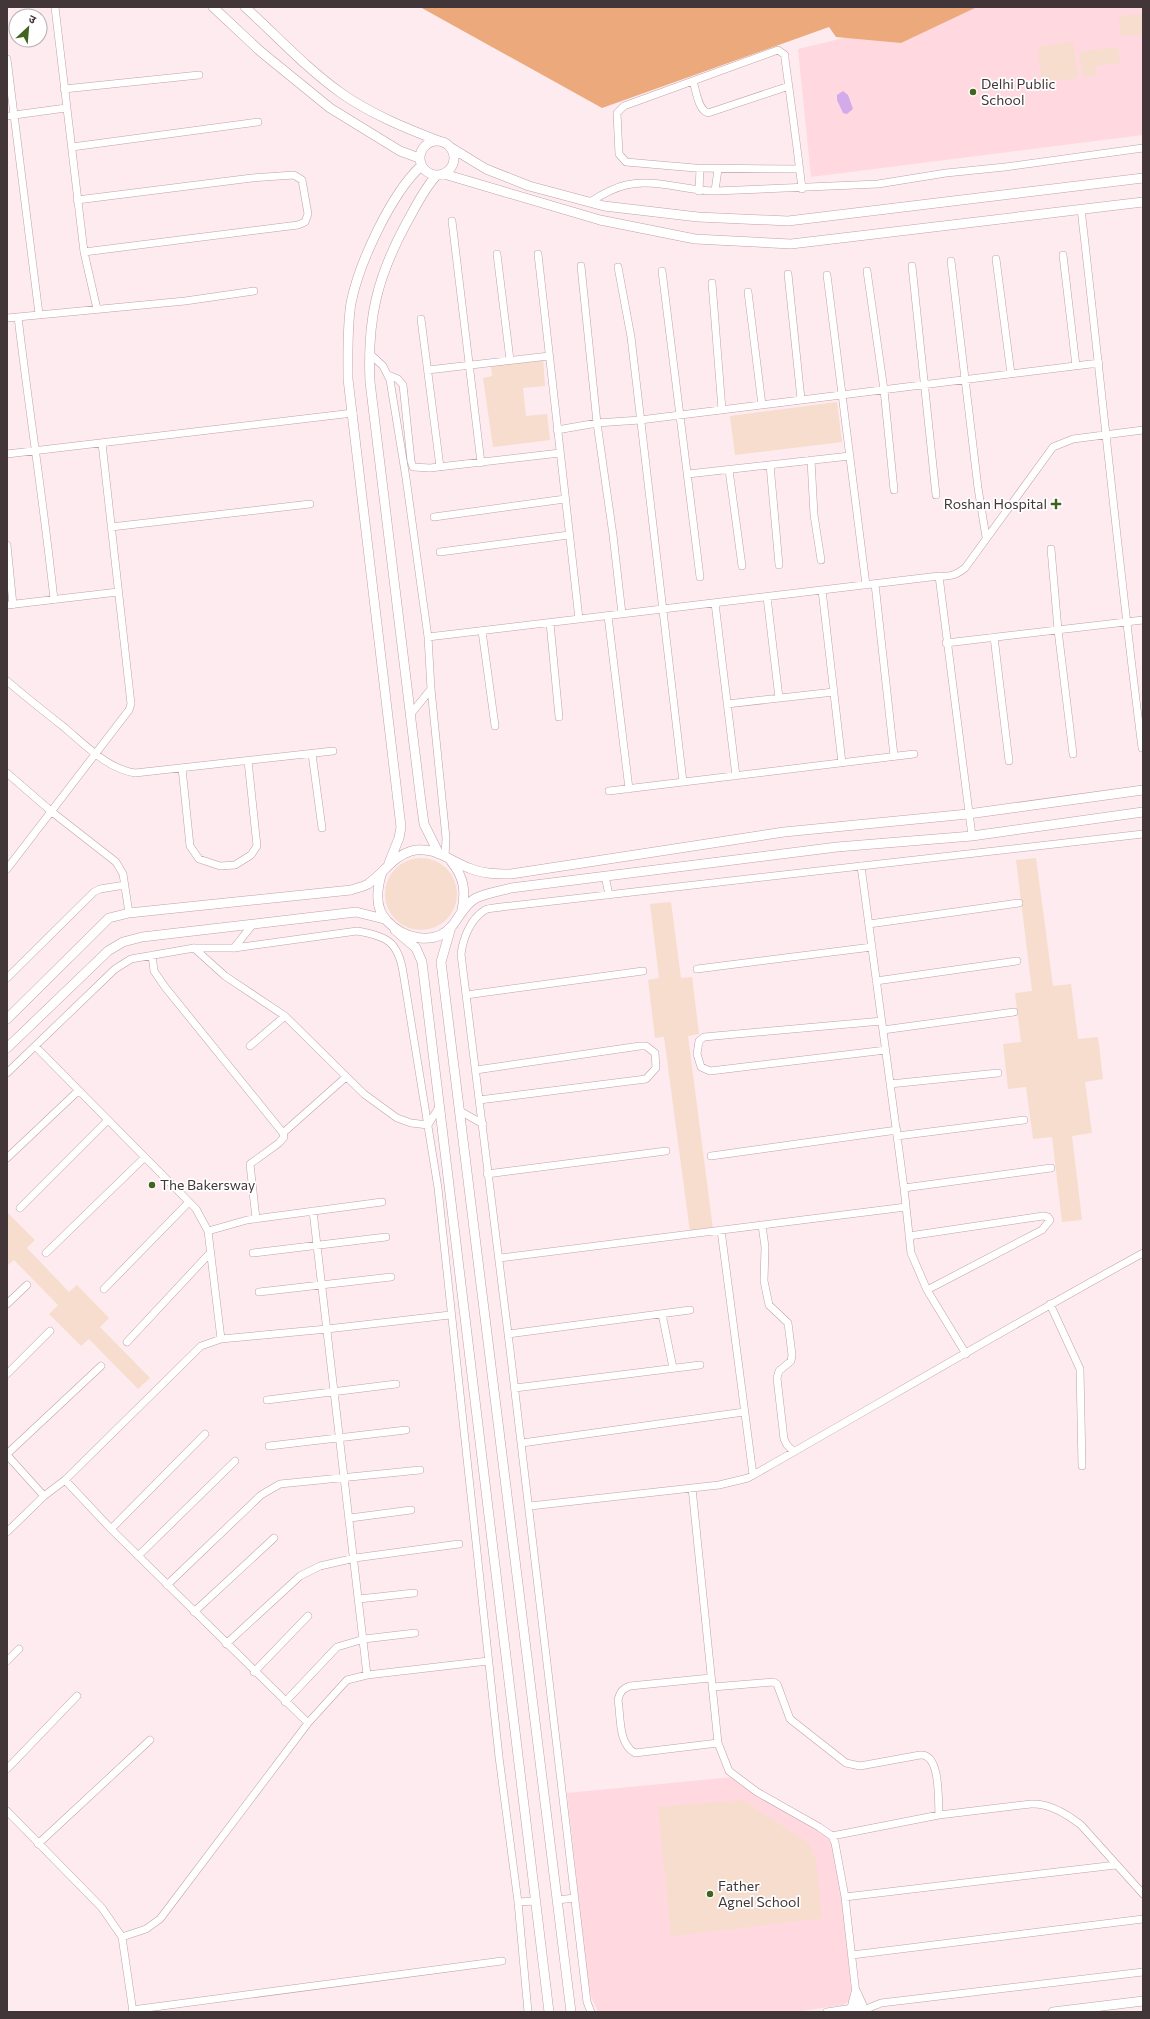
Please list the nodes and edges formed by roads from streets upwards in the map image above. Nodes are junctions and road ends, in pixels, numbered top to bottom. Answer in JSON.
{"nodes":[{"id":1,"x":55,"y":7,"type":"edge"},
{"id":2,"x":213,"y":7,"type":"edge"},
{"id":3,"x":245,"y":7,"type":"edge"},
{"id":4,"x":7,"y":59,"type":"edge"},
{"id":5,"x":199,"y":75,"type":"dead end"},
{"id":6,"x":693,"y":81,"type":"junction"},
{"id":7,"x":789,"y":86,"type":"junction"},
{"id":8,"x":64,"y":89,"type":"junction"},
{"id":9,"x":66,"y":108,"type":"junction"},
{"id":10,"x":10,"y":115,"type":"edge"},
{"id":11,"x":258,"y":122,"type":"dead end"},
{"id":12,"x":439,"y":141,"type":"junction"},
{"id":13,"x":72,"y":147,"type":"junction"},
{"id":14,"x":450,"y":147,"type":"junction"},
{"id":15,"x":1143,"y":148,"type":"edge"},
{"id":16,"x":420,"y":162,"type":"junction"},
{"id":17,"x":700,"y":168,"type":"junction"},
{"id":18,"x":718,"y":169,"type":"junction"},
{"id":19,"x":800,"y":169,"type":"junction"},
{"id":20,"x":440,"y":175,"type":"junction"},
{"id":21,"x":1143,"y":178,"type":"edge"},
{"id":22,"x":802,"y":189,"type":"junction"},
{"id":23,"x":699,"y":191,"type":"junction"},
{"id":24,"x":715,"y":192,"type":"junction"},
{"id":25,"x":77,"y":200,"type":"junction"},
{"id":26,"x":590,"y":202,"type":"junction"},
{"id":27,"x":1143,"y":202,"type":"edge"},
{"id":28,"x":1081,"y":209,"type":"junction"},
{"id":29,"x":452,"y":221,"type":"dead end"},
{"id":30,"x":84,"y":252,"type":"junction"},
{"id":31,"x":497,"y":254,"type":"dead end"},
{"id":32,"x":538,"y":254,"type":"dead end"},
{"id":33,"x":1063,"y":255,"type":"dead end"},
{"id":34,"x":996,"y":259,"type":"dead end"},
{"id":35,"x":951,"y":261,"type":"dead end"},
{"id":36,"x":581,"y":266,"type":"dead end"},
{"id":37,"x":912,"y":266,"type":"dead end"},
{"id":38,"x":618,"y":267,"type":"dead end"},
{"id":39,"x":662,"y":271,"type":"dead end"},
{"id":40,"x":867,"y":271,"type":"dead end"},
{"id":41,"x":788,"y":274,"type":"dead end"},
{"id":42,"x":827,"y":275,"type":"dead end"},
{"id":43,"x":712,"y":283,"type":"dead end"},
{"id":44,"x":254,"y":291,"type":"dead end"},
{"id":45,"x":748,"y":292,"type":"dead end"},
{"id":46,"x":97,"y":308,"type":"junction"},
{"id":47,"x":39,"y":314,"type":"junction"},
{"id":48,"x":18,"y":317,"type":"junction"},
{"id":49,"x":7,"y":318,"type":"edge"},
{"id":50,"x":421,"y":319,"type":"dead end"},
{"id":51,"x":369,"y":353,"type":"junction"},
{"id":52,"x":549,"y":356,"type":"junction"},
{"id":53,"x":510,"y":360,"type":"junction"},
{"id":54,"x":1099,"y":363,"type":"junction"},
{"id":55,"x":469,"y":365,"type":"junction"},
{"id":56,"x":1076,"y":366,"type":"junction"},
{"id":57,"x":428,"y":370,"type":"junction"},
{"id":58,"x":1011,"y":374,"type":"junction"},
{"id":59,"x":388,"y":375,"type":"junction"},
{"id":60,"x":965,"y":380,"type":"junction"},
{"id":61,"x":925,"y":384,"type":"junction"},
{"id":62,"x":884,"y":390,"type":"junction"},
{"id":63,"x":843,"y":395,"type":"junction"},
{"id":64,"x":801,"y":399,"type":"junction"},
{"id":65,"x":762,"y":405,"type":"junction"},
{"id":66,"x":722,"y":410,"type":"junction"},
{"id":67,"x":352,"y":413,"type":"junction"},
{"id":68,"x":681,"y":415,"type":"junction"},
{"id":69,"x":640,"y":420,"type":"junction"},
{"id":70,"x":597,"y":423,"type":"junction"},
{"id":71,"x":557,"y":430,"type":"junction"},
{"id":72,"x":1143,"y":430,"type":"edge"},
{"id":73,"x":1108,"y":434,"type":"junction"},
{"id":74,"x":102,"y":443,"type":"junction"},
{"id":75,"x":34,"y":451,"type":"junction"},
{"id":76,"x":560,"y":453,"type":"junction"},
{"id":77,"x":7,"y":454,"type":"edge"},
{"id":78,"x":850,"y":456,"type":"junction"},
{"id":79,"x":811,"y":460,"type":"junction"},
{"id":80,"x":481,"y":463,"type":"junction"},
{"id":81,"x":770,"y":465,"type":"junction"},
{"id":82,"x":440,"y":467,"type":"junction"},
{"id":83,"x":729,"y":470,"type":"junction"},
{"id":84,"x":688,"y":474,"type":"junction"},
{"id":85,"x":894,"y":490,"type":"dead end"},
{"id":86,"x":936,"y":495,"type":"dead end"},
{"id":87,"x":565,"y":499,"type":"junction"},
{"id":88,"x":310,"y":504,"type":"dead end"},
{"id":89,"x":434,"y":517,"type":"dead end"},
{"id":90,"x":111,"y":527,"type":"junction"},
{"id":91,"x":569,"y":535,"type":"junction"},
{"id":92,"x":986,"y":537,"type":"junction"},
{"id":93,"x":7,"y":545,"type":"edge"},
{"id":94,"x":1051,"y":549,"type":"dead end"},
{"id":95,"x":440,"y":552,"type":"dead end"},
{"id":96,"x":821,"y":560,"type":"dead end"},
{"id":97,"x":779,"y":565,"type":"dead end"},
{"id":98,"x":742,"y":566,"type":"dead end"},
{"id":99,"x":939,"y":576,"type":"junction"},
{"id":100,"x":700,"y":577,"type":"dead end"},
{"id":101,"x":875,"y":584,"type":"junction"},
{"id":102,"x":866,"y":585,"type":"junction"},
{"id":103,"x":822,"y":590,"type":"junction"},
{"id":104,"x":118,"y":592,"type":"junction"},
{"id":105,"x":767,"y":597,"type":"junction"},
{"id":106,"x":54,"y":600,"type":"junction"},
{"id":107,"x":715,"y":603,"type":"junction"},
{"id":108,"x":10,"y":605,"type":"edge"},
{"id":109,"x":662,"y":609,"type":"junction"},
{"id":110,"x":622,"y":614,"type":"junction"},
{"id":111,"x":608,"y":616,"type":"junction"},
{"id":112,"x":578,"y":619,"type":"junction"},
{"id":113,"x":1143,"y":620,"type":"edge"},
{"id":114,"x":1126,"y":622,"type":"junction"},
{"id":115,"x":550,"y":623,"type":"junction"},
{"id":116,"x":1058,"y":630,"type":"junction"},
{"id":117,"x":482,"y":631,"type":"junction"},
{"id":118,"x":428,"y":637,"type":"junction"},
{"id":119,"x":994,"y":637,"type":"junction"},
{"id":120,"x":946,"y":643,"type":"junction"},
{"id":121,"x":7,"y":681,"type":"edge"},
{"id":122,"x":431,"y":689,"type":"junction"},
{"id":123,"x":834,"y":692,"type":"junction"},
{"id":124,"x":780,"y":698,"type":"junction"},
{"id":125,"x":727,"y":704,"type":"junction"},
{"id":126,"x":410,"y":714,"type":"junction"},
{"id":127,"x":559,"y":717,"type":"dead end"},
{"id":128,"x":495,"y":726,"type":"dead end"},
{"id":129,"x":1142,"y":748,"type":"dead end"},
{"id":130,"x":333,"y":751,"type":"dead end"},
{"id":131,"x":95,"y":753,"type":"junction"},
{"id":132,"x":312,"y":754,"type":"junction"},
{"id":133,"x":914,"y":754,"type":"dead end"},
{"id":134,"x":1073,"y":754,"type":"dead end"},
{"id":135,"x":894,"y":756,"type":"junction"},
{"id":136,"x":248,"y":761,"type":"junction"},
{"id":137,"x":1009,"y":761,"type":"dead end"},
{"id":138,"x":842,"y":763,"type":"junction"},
{"id":139,"x":182,"y":768,"type":"junction"},
{"id":140,"x":7,"y":773,"type":"edge"},
{"id":141,"x":736,"y":776,"type":"junction"},
{"id":142,"x":683,"y":782,"type":"junction"},
{"id":143,"x":629,"y":788,"type":"junction"},
{"id":144,"x":1143,"y":790,"type":"edge"},
{"id":145,"x":609,"y":791,"type":"dead end"},
{"id":146,"x":52,"y":812,"type":"junction"},
{"id":147,"x":1143,"y":812,"type":"edge"},
{"id":148,"x":968,"y":814,"type":"junction"},
{"id":149,"x":322,"y":828,"type":"dead end"},
{"id":150,"x":1143,"y":834,"type":"edge"},
{"id":151,"x":972,"y":836,"type":"junction"},
{"id":152,"x":445,"y":857,"type":"junction"},
{"id":153,"x":10,"y":861,"type":"edge"},
{"id":154,"x":388,"y":865,"type":"junction"},
{"id":155,"x":861,"y":866,"type":"junction"},
{"id":156,"x":7,"y":869,"type":"edge"},
{"id":157,"x":382,"y":872,"type":"junction"},
{"id":158,"x":605,"y":876,"type":"junction"},
{"id":159,"x":125,"y":885,"type":"junction"},
{"id":160,"x":609,"y":895,"type":"junction"},
{"id":161,"x":1019,"y":903,"type":"dead end"},
{"id":162,"x":462,"y":910,"type":"junction"},
{"id":163,"x":128,"y":913,"type":"junction"},
{"id":164,"x":384,"y":919,"type":"junction"},
{"id":165,"x":253,"y":924,"type":"junction"},
{"id":166,"x":868,"y":924,"type":"junction"},
{"id":167,"x":451,"y":927,"type":"junction"},
{"id":168,"x":395,"y":930,"type":"junction"},
{"id":169,"x":872,"y":947,"type":"junction"},
{"id":170,"x":194,"y":948,"type":"junction"},
{"id":171,"x":234,"y":948,"type":"junction"},
{"id":172,"x":152,"y":955,"type":"junction"},
{"id":173,"x":1017,"y":961,"type":"dead end"},
{"id":174,"x":697,"y":968,"type":"dead end"},
{"id":175,"x":643,"y":971,"type":"dead end"},
{"id":176,"x":7,"y":978,"type":"edge"},
{"id":177,"x":876,"y":981,"type":"junction"},
{"id":178,"x":466,"y":995,"type":"junction"},
{"id":179,"x":1014,"y":1012,"type":"dead end"},
{"id":180,"x":285,"y":1016,"type":"junction"},
{"id":181,"x":7,"y":1019,"type":"edge"},
{"id":182,"x":882,"y":1021,"type":"junction"},
{"id":183,"x":883,"y":1030,"type":"junction"},
{"id":184,"x":35,"y":1046,"type":"junction"},
{"id":185,"x":250,"y":1046,"type":"dead end"},
{"id":186,"x":7,"y":1048,"type":"edge"},
{"id":187,"x":886,"y":1050,"type":"junction"},
{"id":188,"x":476,"y":1070,"type":"junction"},
{"id":189,"x":7,"y":1073,"type":"edge"},
{"id":190,"x":998,"y":1073,"type":"dead end"},
{"id":191,"x":346,"y":1077,"type":"junction"},
{"id":192,"x":890,"y":1084,"type":"junction"},
{"id":193,"x":78,"y":1091,"type":"junction"},
{"id":194,"x":480,"y":1100,"type":"junction"},
{"id":195,"x":439,"y":1107,"type":"junction"},
{"id":196,"x":460,"y":1111,"type":"junction"},
{"id":197,"x":1024,"y":1120,"type":"dead end"},
{"id":198,"x":107,"y":1121,"type":"junction"},
{"id":199,"x":483,"y":1124,"type":"junction"},
{"id":200,"x":428,"y":1125,"type":"junction"},
{"id":201,"x":283,"y":1133,"type":"junction"},
{"id":202,"x":897,"y":1133,"type":"junction"},
{"id":203,"x":666,"y":1151,"type":"dead end"},
{"id":204,"x":711,"y":1156,"type":"dead end"},
{"id":205,"x":7,"y":1158,"type":"edge"},
{"id":206,"x":144,"y":1158,"type":"junction"},
{"id":207,"x":1051,"y":1168,"type":"dead end"},
{"id":208,"x":487,"y":1174,"type":"junction"},
{"id":209,"x":904,"y":1188,"type":"junction"},
{"id":210,"x":189,"y":1202,"type":"junction"},
{"id":211,"x":382,"y":1202,"type":"dead end"},
{"id":212,"x":906,"y":1206,"type":"junction"},
{"id":213,"x":20,"y":1208,"type":"dead end"},
{"id":214,"x":313,"y":1211,"type":"junction"},
{"id":215,"x":256,"y":1219,"type":"junction"},
{"id":216,"x":762,"y":1225,"type":"junction"},
{"id":217,"x":721,"y":1230,"type":"junction"},
{"id":218,"x":208,"y":1231,"type":"junction"},
{"id":219,"x":909,"y":1236,"type":"junction"},
{"id":220,"x":386,"y":1237,"type":"dead end"},
{"id":221,"x":316,"y":1246,"type":"junction"},
{"id":222,"x":46,"y":1253,"type":"dead end"},
{"id":223,"x":210,"y":1253,"type":"junction"},
{"id":224,"x":253,"y":1253,"type":"dead end"},
{"id":225,"x":1143,"y":1253,"type":"edge"},
{"id":226,"x":500,"y":1258,"type":"junction"},
{"id":227,"x":391,"y":1277,"type":"dead end"},
{"id":228,"x":28,"y":1285,"type":"dead end"},
{"id":229,"x":320,"y":1285,"type":"junction"},
{"id":230,"x":104,"y":1289,"type":"dead end"},
{"id":231,"x":927,"y":1290,"type":"junction"},
{"id":232,"x":259,"y":1292,"type":"dead end"},
{"id":233,"x":7,"y":1304,"type":"edge"},
{"id":234,"x":1050,"y":1304,"type":"junction"},
{"id":235,"x":690,"y":1310,"type":"dead end"},
{"id":236,"x":662,"y":1314,"type":"junction"},
{"id":237,"x":450,"y":1315,"type":"junction"},
{"id":238,"x":327,"y":1329,"type":"junction"},
{"id":239,"x":50,"y":1331,"type":"dead end"},
{"id":240,"x":508,"y":1334,"type":"junction"},
{"id":241,"x":220,"y":1339,"type":"junction"},
{"id":242,"x":127,"y":1342,"type":"dead end"},
{"id":243,"x":966,"y":1354,"type":"junction"},
{"id":244,"x":700,"y":1365,"type":"dead end"},
{"id":245,"x":101,"y":1366,"type":"dead end"},
{"id":246,"x":673,"y":1368,"type":"junction"},
{"id":247,"x":7,"y":1374,"type":"edge"},
{"id":248,"x":396,"y":1384,"type":"dead end"},
{"id":249,"x":515,"y":1388,"type":"junction"},
{"id":250,"x":333,"y":1392,"type":"junction"},
{"id":251,"x":267,"y":1400,"type":"dead end"},
{"id":252,"x":744,"y":1412,"type":"junction"},
{"id":253,"x":406,"y":1430,"type":"dead end"},
{"id":254,"x":204,"y":1434,"type":"dead end"},
{"id":255,"x":339,"y":1438,"type":"junction"},
{"id":256,"x":522,"y":1443,"type":"junction"},
{"id":257,"x":269,"y":1446,"type":"dead end"},
{"id":258,"x":794,"y":1452,"type":"junction"},
{"id":259,"x":7,"y":1454,"type":"edge"},
{"id":260,"x":235,"y":1460,"type":"dead end"},
{"id":261,"x":1082,"y":1466,"type":"dead end"},
{"id":262,"x":420,"y":1470,"type":"dead end"},
{"id":263,"x":753,"y":1475,"type":"junction"},
{"id":264,"x":345,"y":1477,"type":"junction"},
{"id":265,"x":65,"y":1480,"type":"junction"},
{"id":266,"x":692,"y":1488,"type":"junction"},
{"id":267,"x":44,"y":1496,"type":"junction"},
{"id":268,"x":530,"y":1506,"type":"junction"},
{"id":269,"x":411,"y":1510,"type":"dead end"},
{"id":270,"x":350,"y":1518,"type":"junction"},
{"id":271,"x":111,"y":1529,"type":"junction"},
{"id":272,"x":7,"y":1532,"type":"edge"},
{"id":273,"x":274,"y":1538,"type":"dead end"},
{"id":274,"x":459,"y":1544,"type":"dead end"},
{"id":275,"x":138,"y":1556,"type":"junction"},
{"id":276,"x":354,"y":1558,"type":"junction"},
{"id":277,"x":167,"y":1584,"type":"junction"},
{"id":278,"x":414,"y":1593,"type":"dead end"},
{"id":279,"x":360,"y":1599,"type":"junction"},
{"id":280,"x":194,"y":1612,"type":"junction"},
{"id":281,"x":308,"y":1616,"type":"dead end"},
{"id":282,"x":415,"y":1633,"type":"dead end"},
{"id":283,"x":364,"y":1639,"type":"junction"},
{"id":284,"x":226,"y":1644,"type":"junction"},
{"id":285,"x":19,"y":1649,"type":"dead end"},
{"id":286,"x":7,"y":1661,"type":"edge"},
{"id":287,"x":488,"y":1661,"type":"junction"},
{"id":288,"x":254,"y":1672,"type":"junction"},
{"id":289,"x":368,"y":1675,"type":"junction"},
{"id":290,"x":710,"y":1678,"type":"junction"},
{"id":291,"x":713,"y":1687,"type":"junction"},
{"id":292,"x":77,"y":1696,"type":"dead end"},
{"id":293,"x":284,"y":1702,"type":"junction"},
{"id":294,"x":308,"y":1723,"type":"junction"},
{"id":295,"x":150,"y":1740,"type":"dead end"},
{"id":296,"x":718,"y":1743,"type":"junction"},
{"id":297,"x":7,"y":1769,"type":"edge"},
{"id":298,"x":7,"y":1811,"type":"edge"},
{"id":299,"x":940,"y":1815,"type":"junction"},
{"id":300,"x":832,"y":1836,"type":"junction"},
{"id":301,"x":38,"y":1844,"type":"junction"},
{"id":302,"x":1116,"y":1865,"type":"junction"},
{"id":303,"x":1143,"y":1894,"type":"edge"},
{"id":304,"x":845,"y":1897,"type":"junction"},
{"id":305,"x":575,"y":1898,"type":"junction"},
{"id":306,"x":557,"y":1900,"type":"junction"},
{"id":307,"x":536,"y":1901,"type":"junction"},
{"id":308,"x":518,"y":1902,"type":"junction"},
{"id":309,"x":1143,"y":1919,"type":"edge"},
{"id":310,"x":122,"y":1936,"type":"junction"},
{"id":311,"x":852,"y":1956,"type":"junction"},
{"id":312,"x":502,"y":1961,"type":"dead end"},
{"id":313,"x":1143,"y":1972,"type":"edge"},
{"id":314,"x":856,"y":1992,"type":"joint"},
{"id":315,"x":1143,"y":2001,"type":"edge"},
{"id":316,"x":133,"y":2011,"type":"edge"},
{"id":317,"x":858,"y":2011,"type":"edge"},
{"id":318,"x":528,"y":2012,"type":"edge"},
{"id":319,"x":549,"y":2012,"type":"edge"},
{"id":320,"x":571,"y":2012,"type":"edge"},
{"id":321,"x":591,"y":2012,"type":"edge"},
{"id":322,"x":827,"y":2012,"type":"edge"},
{"id":323,"x":1053,"y":2012,"type":"edge"}],
"edges":[{"from":1,"to":8,"type":"street"},
{"from":2,"to":16,"type":"street"},
{"from":3,"to":12,"type":"street"},
{"from":4,"to":10,"type":"street"},
{"from":5,"to":8,"type":"street"},
{"from":6,"to":7,"type":"street"},
{"from":6,"to":7,"type":"street"},
{"from":6,"to":17,"type":"street"},
{"from":7,"to":19,"type":"street"},
{"from":8,"to":9,"type":"street"},
{"from":9,"to":10,"type":"street"},
{"from":9,"to":13,"type":"street"},
{"from":10,"to":47,"type":"street"},
{"from":11,"to":13,"type":"street"},
{"from":12,"to":14,"type":"street"},
{"from":12,"to":16,"type":"street"},
{"from":13,"to":25,"type":"street"},
{"from":14,"to":20,"type":"street"},
{"from":14,"to":26,"type":"street"},
{"from":15,"to":22,"type":"street"},
{"from":16,"to":20,"type":"street"},
{"from":16,"to":67,"type":"street"},
{"from":17,"to":18,"type":"street"},
{"from":17,"to":23,"type":"street"},
{"from":18,"to":19,"type":"street"},
{"from":18,"to":24,"type":"street"},
{"from":19,"to":22,"type":"street"},
{"from":20,"to":28,"type":"street"},
{"from":20,"to":51,"type":"street"},
{"from":21,"to":26,"type":"street"},
{"from":22,"to":24,"type":"street"},
{"from":23,"to":24,"type":"street"},
{"from":23,"to":26,"type":"street"},
{"from":25,"to":30,"type":"street"},
{"from":25,"to":30,"type":"street"},
{"from":27,"to":28,"type":"street"},
{"from":28,"to":54,"type":"street"},
{"from":29,"to":55,"type":"street"},
{"from":30,"to":46,"type":"street"},
{"from":31,"to":53,"type":"street"},
{"from":32,"to":52,"type":"street"},
{"from":33,"to":56,"type":"street"},
{"from":34,"to":58,"type":"street"},
{"from":35,"to":60,"type":"street"},
{"from":36,"to":70,"type":"street"},
{"from":37,"to":61,"type":"street"},
{"from":38,"to":69,"type":"street"},
{"from":39,"to":68,"type":"street"},
{"from":40,"to":62,"type":"street"},
{"from":41,"to":64,"type":"street"},
{"from":42,"to":63,"type":"street"},
{"from":43,"to":66,"type":"street"},
{"from":44,"to":46,"type":"street"},
{"from":45,"to":65,"type":"street"},
{"from":46,"to":47,"type":"street"},
{"from":47,"to":48,"type":"street"},
{"from":48,"to":49,"type":"street"},
{"from":48,"to":75,"type":"street"},
{"from":50,"to":57,"type":"street"},
{"from":51,"to":59,"type":"street"},
{"from":51,"to":126,"type":"street"},
{"from":52,"to":53,"type":"street"},
{"from":52,"to":71,"type":"street"},
{"from":53,"to":55,"type":"street"},
{"from":54,"to":56,"type":"street"},
{"from":54,"to":73,"type":"street"},
{"from":55,"to":57,"type":"street"},
{"from":55,"to":80,"type":"street"},
{"from":56,"to":58,"type":"street"},
{"from":57,"to":82,"type":"street"},
{"from":58,"to":60,"type":"street"},
{"from":59,"to":82,"type":"street"},
{"from":59,"to":118,"type":"street"},
{"from":60,"to":61,"type":"street"},
{"from":60,"to":92,"type":"street"},
{"from":61,"to":62,"type":"street"},
{"from":61,"to":86,"type":"street"},
{"from":62,"to":63,"type":"street"},
{"from":62,"to":85,"type":"street"},
{"from":63,"to":64,"type":"street"},
{"from":63,"to":78,"type":"street"},
{"from":64,"to":65,"type":"street"},
{"from":65,"to":66,"type":"street"},
{"from":66,"to":68,"type":"street"},
{"from":67,"to":74,"type":"street"},
{"from":67,"to":154,"type":"street"},
{"from":68,"to":69,"type":"street"},
{"from":68,"to":84,"type":"street"},
{"from":69,"to":70,"type":"street"},
{"from":69,"to":109,"type":"street"},
{"from":70,"to":71,"type":"street"},
{"from":70,"to":110,"type":"street"},
{"from":71,"to":76,"type":"street"},
{"from":72,"to":73,"type":"street"},
{"from":73,"to":92,"type":"street"},
{"from":73,"to":114,"type":"street"},
{"from":74,"to":75,"type":"street"},
{"from":74,"to":90,"type":"street"},
{"from":75,"to":77,"type":"street"},
{"from":75,"to":106,"type":"street"},
{"from":76,"to":80,"type":"street"},
{"from":76,"to":87,"type":"street"},
{"from":78,"to":79,"type":"street"},
{"from":78,"to":102,"type":"street"},
{"from":79,"to":81,"type":"street"},
{"from":79,"to":96,"type":"street"},
{"from":80,"to":82,"type":"street"},
{"from":81,"to":83,"type":"street"},
{"from":81,"to":97,"type":"street"},
{"from":83,"to":84,"type":"street"},
{"from":83,"to":98,"type":"street"},
{"from":84,"to":100,"type":"street"},
{"from":87,"to":89,"type":"street"},
{"from":87,"to":91,"type":"street"},
{"from":88,"to":90,"type":"street"},
{"from":90,"to":104,"type":"street"},
{"from":91,"to":95,"type":"street"},
{"from":91,"to":112,"type":"street"},
{"from":92,"to":99,"type":"street"},
{"from":93,"to":108,"type":"street"},
{"from":94,"to":116,"type":"street"},
{"from":99,"to":101,"type":"street"},
{"from":99,"to":120,"type":"street"},
{"from":101,"to":102,"type":"street"},
{"from":101,"to":135,"type":"street"},
{"from":102,"to":103,"type":"street"},
{"from":103,"to":105,"type":"street"},
{"from":103,"to":123,"type":"street"},
{"from":104,"to":106,"type":"street"},
{"from":104,"to":131,"type":"street"},
{"from":105,"to":107,"type":"street"},
{"from":105,"to":124,"type":"street"},
{"from":106,"to":108,"type":"street"},
{"from":107,"to":109,"type":"street"},
{"from":107,"to":125,"type":"street"},
{"from":109,"to":110,"type":"street"},
{"from":109,"to":142,"type":"street"},
{"from":110,"to":111,"type":"street"},
{"from":111,"to":112,"type":"street"},
{"from":111,"to":143,"type":"street"},
{"from":112,"to":115,"type":"street"},
{"from":113,"to":114,"type":"street"},
{"from":114,"to":116,"type":"street"},
{"from":114,"to":129,"type":"street"},
{"from":115,"to":117,"type":"street"},
{"from":115,"to":127,"type":"street"},
{"from":116,"to":119,"type":"street"},
{"from":116,"to":134,"type":"street"},
{"from":117,"to":118,"type":"street"},
{"from":117,"to":128,"type":"street"},
{"from":118,"to":122,"type":"street"},
{"from":119,"to":120,"type":"street"},
{"from":119,"to":137,"type":"street"},
{"from":120,"to":148,"type":"street"},
{"from":121,"to":131,"type":"street"},
{"from":122,"to":126,"type":"street"},
{"from":122,"to":152,"type":"street"},
{"from":123,"to":124,"type":"street"},
{"from":123,"to":138,"type":"street"},
{"from":124,"to":125,"type":"street"},
{"from":125,"to":141,"type":"street"},
{"from":126,"to":152,"type":"street"},
{"from":130,"to":132,"type":"street"},
{"from":131,"to":139,"type":"street"},
{"from":131,"to":146,"type":"street"},
{"from":132,"to":136,"type":"street"},
{"from":132,"to":149,"type":"street"},
{"from":133,"to":135,"type":"street"},
{"from":135,"to":138,"type":"street"},
{"from":136,"to":139,"type":"street"},
{"from":136,"to":139,"type":"street"},
{"from":138,"to":141,"type":"street"},
{"from":140,"to":146,"type":"street"},
{"from":141,"to":142,"type":"street"},
{"from":142,"to":143,"type":"street"},
{"from":143,"to":145,"type":"street"},
{"from":144,"to":148,"type":"street"},
{"from":146,"to":153,"type":"street"},
{"from":146,"to":159,"type":"street"},
{"from":147,"to":151,"type":"street"},
{"from":148,"to":151,"type":"street"},
{"from":148,"to":152,"type":"street"},
{"from":150,"to":155,"type":"street"},
{"from":151,"to":158,"type":"street"},
{"from":152,"to":154,"type":"street"},
{"from":152,"to":162,"type":"street"},
{"from":153,"to":156,"type":"street"},
{"from":154,"to":157,"type":"street"},
{"from":155,"to":160,"type":"street"},
{"from":155,"to":166,"type":"street"},
{"from":157,"to":163,"type":"street"},
{"from":157,"to":164,"type":"street"},
{"from":158,"to":160,"type":"street"},
{"from":158,"to":162,"type":"street"},
{"from":159,"to":163,"type":"street"},
{"from":159,"to":176,"type":"street"},
{"from":160,"to":178,"type":"street"},
{"from":161,"to":166,"type":"street"},
{"from":162,"to":167,"type":"street"},
{"from":163,"to":181,"type":"street"},
{"from":164,"to":165,"type":"street"},
{"from":164,"to":168,"type":"street"},
{"from":165,"to":171,"type":"street"},
{"from":165,"to":186,"type":"street"},
{"from":166,"to":169,"type":"street"},
{"from":167,"to":168,"type":"street"},
{"from":167,"to":196,"type":"street"},
{"from":168,"to":195,"type":"street"},
{"from":169,"to":174,"type":"street"},
{"from":169,"to":177,"type":"street"},
{"from":170,"to":171,"type":"street"},
{"from":170,"to":172,"type":"street"},
{"from":170,"to":180,"type":"street"},
{"from":171,"to":200,"type":"street"},
{"from":172,"to":184,"type":"street"},
{"from":172,"to":201,"type":"street"},
{"from":173,"to":177,"type":"street"},
{"from":175,"to":178,"type":"street"},
{"from":177,"to":182,"type":"street"},
{"from":178,"to":188,"type":"street"},
{"from":179,"to":183,"type":"street"},
{"from":180,"to":185,"type":"street"},
{"from":180,"to":191,"type":"street"},
{"from":182,"to":183,"type":"street"},
{"from":182,"to":187,"type":"street"},
{"from":183,"to":187,"type":"street"},
{"from":184,"to":189,"type":"street"},
{"from":184,"to":193,"type":"street"},
{"from":187,"to":192,"type":"street"},
{"from":188,"to":194,"type":"street"},
{"from":188,"to":194,"type":"street"},
{"from":190,"to":192,"type":"street"},
{"from":191,"to":200,"type":"street"},
{"from":191,"to":201,"type":"street"},
{"from":192,"to":202,"type":"street"},
{"from":193,"to":198,"type":"street"},
{"from":193,"to":205,"type":"street"},
{"from":194,"to":199,"type":"street"},
{"from":195,"to":200,"type":"street"},
{"from":195,"to":307,"type":"street"},
{"from":196,"to":199,"type":"street"},
{"from":196,"to":306,"type":"street"},
{"from":197,"to":202,"type":"street"},
{"from":198,"to":206,"type":"street"},
{"from":198,"to":213,"type":"street"},
{"from":199,"to":208,"type":"street"},
{"from":200,"to":237,"type":"street"},
{"from":201,"to":215,"type":"street"},
{"from":202,"to":204,"type":"street"},
{"from":202,"to":209,"type":"street"},
{"from":203,"to":208,"type":"street"},
{"from":206,"to":210,"type":"street"},
{"from":206,"to":222,"type":"street"},
{"from":207,"to":209,"type":"street"},
{"from":208,"to":226,"type":"street"},
{"from":209,"to":212,"type":"street"},
{"from":210,"to":218,"type":"street"},
{"from":210,"to":230,"type":"street"},
{"from":211,"to":214,"type":"street"},
{"from":212,"to":216,"type":"street"},
{"from":212,"to":219,"type":"street"},
{"from":214,"to":215,"type":"street"},
{"from":214,"to":221,"type":"street"},
{"from":215,"to":218,"type":"street"},
{"from":216,"to":217,"type":"street"},
{"from":216,"to":258,"type":"street"},
{"from":217,"to":226,"type":"street"},
{"from":217,"to":252,"type":"street"},
{"from":218,"to":223,"type":"street"},
{"from":219,"to":231,"type":"street"},
{"from":219,"to":231,"type":"street"},
{"from":220,"to":221,"type":"street"},
{"from":221,"to":224,"type":"street"},
{"from":221,"to":229,"type":"street"},
{"from":223,"to":241,"type":"street"},
{"from":223,"to":242,"type":"street"},
{"from":225,"to":234,"type":"street"},
{"from":226,"to":240,"type":"street"},
{"from":227,"to":229,"type":"street"},
{"from":228,"to":233,"type":"street"},
{"from":229,"to":232,"type":"street"},
{"from":229,"to":238,"type":"street"},
{"from":231,"to":243,"type":"street"},
{"from":234,"to":243,"type":"street"},
{"from":234,"to":261,"type":"street"},
{"from":235,"to":236,"type":"street"},
{"from":236,"to":240,"type":"street"},
{"from":236,"to":246,"type":"street"},
{"from":237,"to":238,"type":"street"},
{"from":237,"to":287,"type":"street"},
{"from":238,"to":241,"type":"street"},
{"from":238,"to":250,"type":"street"},
{"from":239,"to":247,"type":"street"},
{"from":240,"to":249,"type":"street"},
{"from":241,"to":265,"type":"street"},
{"from":243,"to":258,"type":"street"},
{"from":244,"to":246,"type":"street"},
{"from":245,"to":259,"type":"street"},
{"from":246,"to":249,"type":"street"},
{"from":248,"to":250,"type":"street"},
{"from":249,"to":256,"type":"street"},
{"from":250,"to":251,"type":"street"},
{"from":250,"to":255,"type":"street"},
{"from":252,"to":256,"type":"street"},
{"from":252,"to":263,"type":"street"},
{"from":253,"to":255,"type":"street"},
{"from":254,"to":271,"type":"street"},
{"from":255,"to":257,"type":"street"},
{"from":255,"to":264,"type":"street"},
{"from":256,"to":268,"type":"street"},
{"from":258,"to":263,"type":"street"},
{"from":259,"to":267,"type":"street"},
{"from":260,"to":275,"type":"street"},
{"from":262,"to":264,"type":"street"},
{"from":263,"to":266,"type":"street"},
{"from":264,"to":270,"type":"street"},
{"from":264,"to":277,"type":"street"},
{"from":265,"to":267,"type":"street"},
{"from":265,"to":271,"type":"street"},
{"from":266,"to":268,"type":"street"},
{"from":266,"to":290,"type":"street"},
{"from":267,"to":272,"type":"street"},
{"from":268,"to":305,"type":"street"},
{"from":269,"to":270,"type":"street"},
{"from":270,"to":276,"type":"street"},
{"from":271,"to":275,"type":"street"},
{"from":273,"to":280,"type":"street"},
{"from":274,"to":276,"type":"street"},
{"from":275,"to":277,"type":"street"},
{"from":276,"to":279,"type":"street"},
{"from":276,"to":284,"type":"street"},
{"from":277,"to":280,"type":"street"},
{"from":278,"to":279,"type":"street"},
{"from":279,"to":283,"type":"street"},
{"from":280,"to":284,"type":"street"},
{"from":281,"to":288,"type":"street"},
{"from":282,"to":283,"type":"street"},
{"from":283,"to":289,"type":"street"},
{"from":283,"to":293,"type":"street"},
{"from":284,"to":288,"type":"street"},
{"from":285,"to":286,"type":"street"},
{"from":287,"to":289,"type":"street"},
{"from":287,"to":308,"type":"street"},
{"from":288,"to":293,"type":"street"},
{"from":289,"to":294,"type":"street"},
{"from":290,"to":291,"type":"street"},
{"from":290,"to":296,"type":"street"},
{"from":291,"to":296,"type":"street"},
{"from":291,"to":299,"type":"street"},
{"from":292,"to":297,"type":"street"},
{"from":293,"to":294,"type":"street"},
{"from":294,"to":310,"type":"street"},
{"from":295,"to":301,"type":"street"},
{"from":296,"to":300,"type":"street"},
{"from":298,"to":301,"type":"street"},
{"from":299,"to":300,"type":"street"},
{"from":299,"to":302,"type":"street"},
{"from":300,"to":304,"type":"street"},
{"from":301,"to":310,"type":"street"},
{"from":302,"to":303,"type":"street"},
{"from":302,"to":304,"type":"street"},
{"from":304,"to":311,"type":"street"},
{"from":305,"to":306,"type":"street"},
{"from":305,"to":321,"type":"street"},
{"from":306,"to":320,"type":"street"},
{"from":307,"to":308,"type":"street"},
{"from":307,"to":319,"type":"street"},
{"from":308,"to":318,"type":"street"},
{"from":309,"to":311,"type":"street"},
{"from":310,"to":316,"type":"street"},
{"from":311,"to":314,"type":"street"},
{"from":312,"to":316,"type":"street"},
{"from":313,"to":317,"type":"street"},
{"from":314,"to":317,"type":"street"},
{"from":315,"to":323,"type":"street"},
{"from":317,"to":322,"type":"street"}]}
